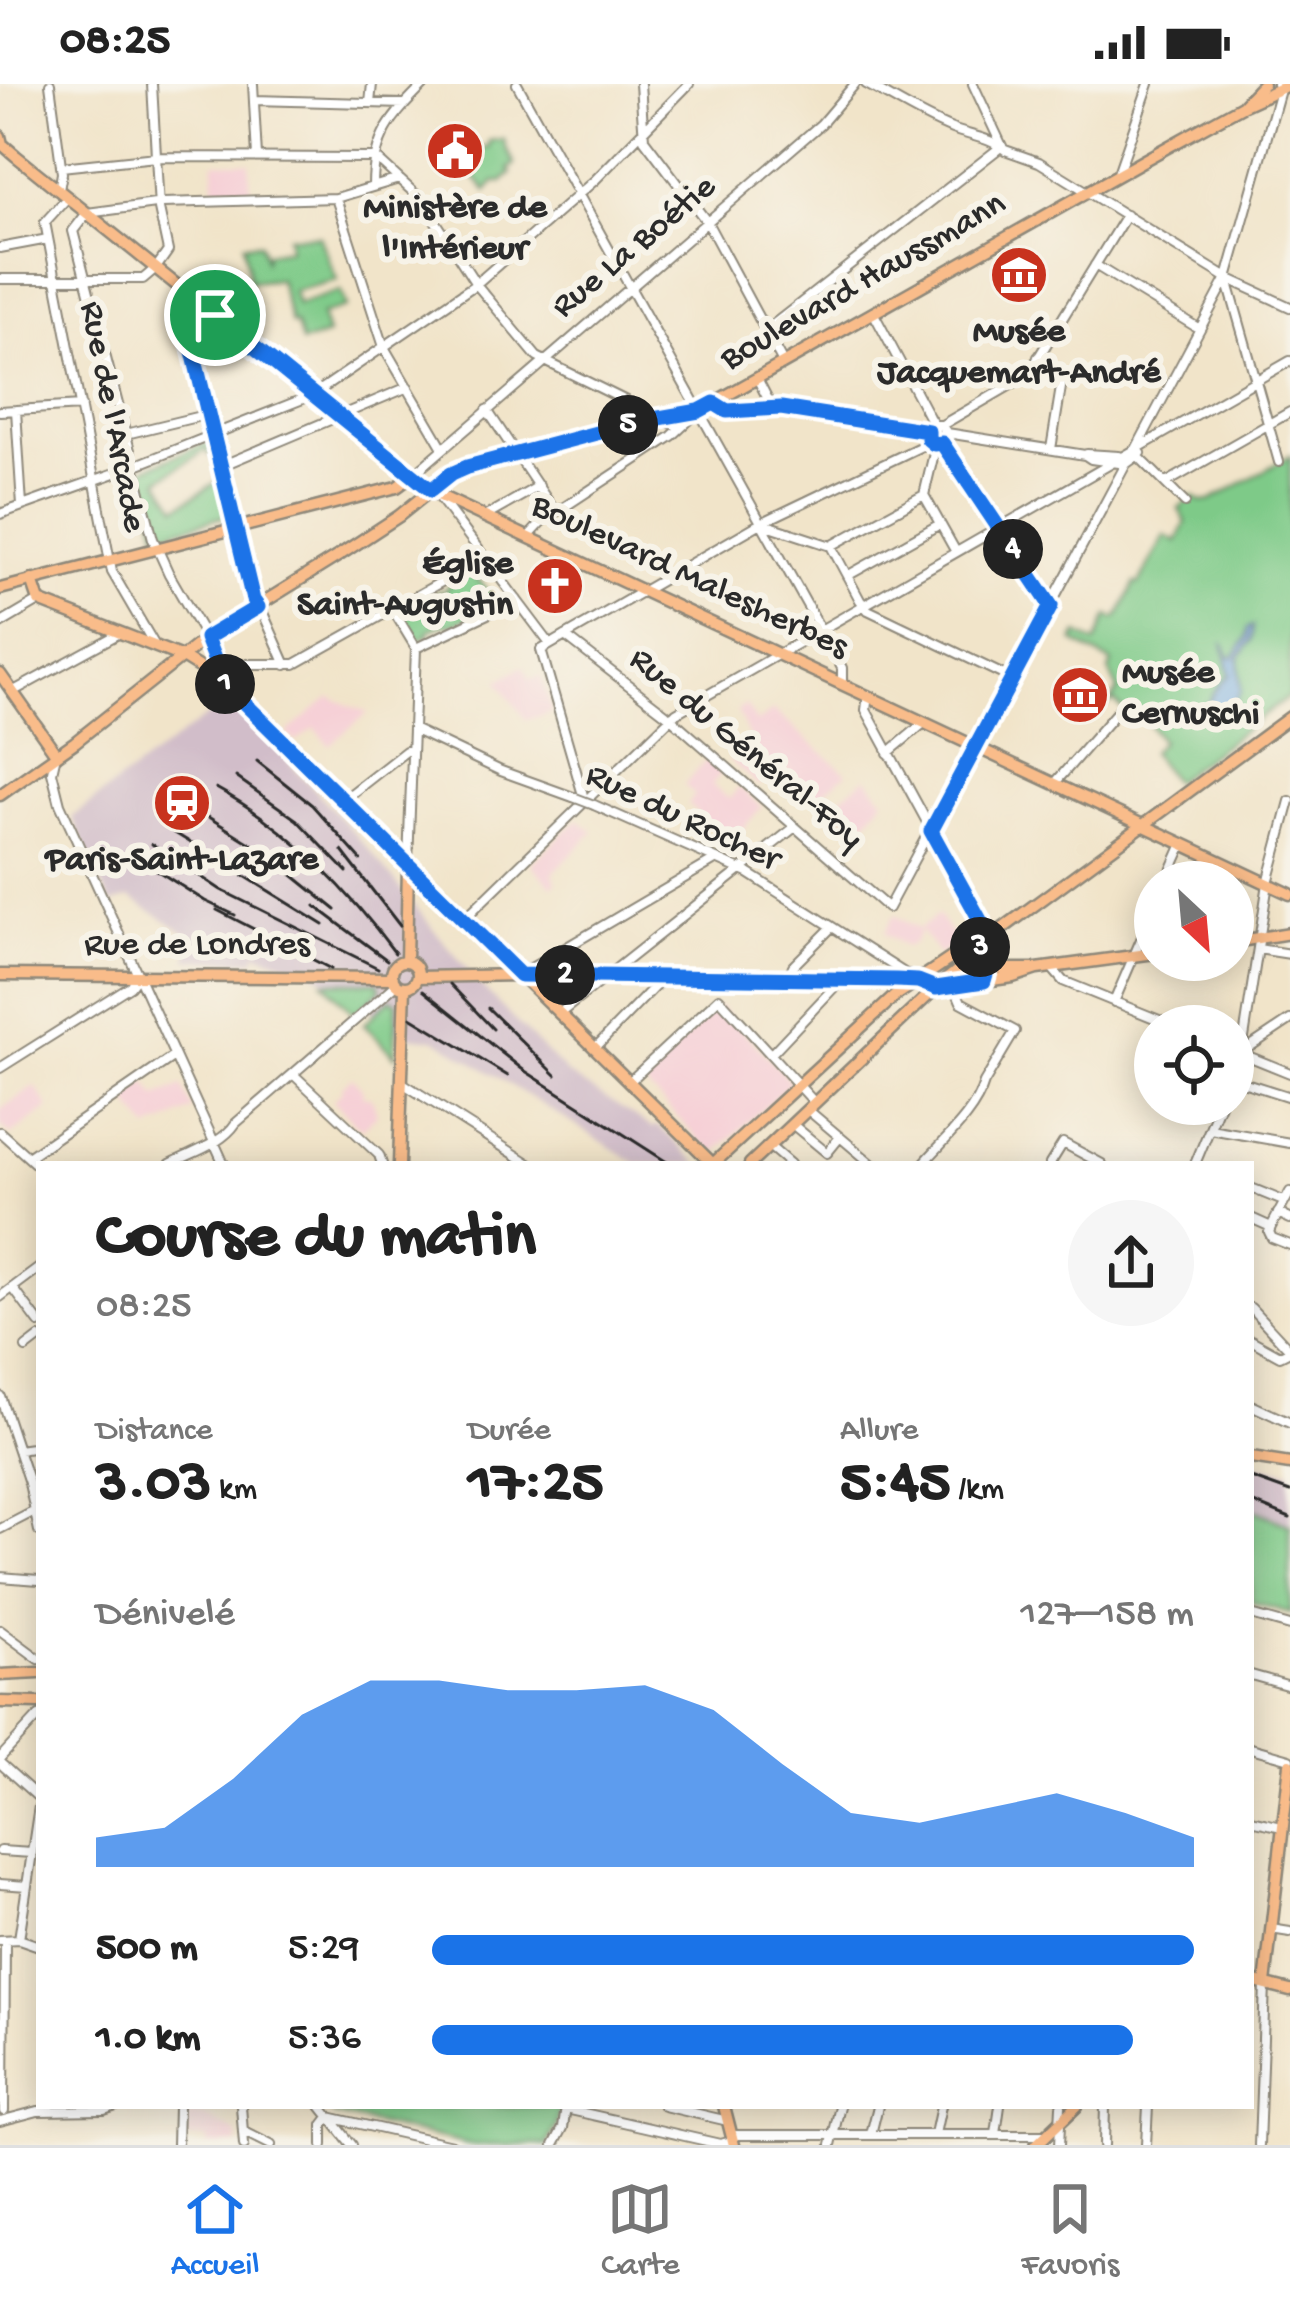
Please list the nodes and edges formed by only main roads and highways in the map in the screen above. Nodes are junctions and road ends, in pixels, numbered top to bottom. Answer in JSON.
{"nodes":[{"id":1,"x":1263,"y":84,"type":"edge"},
{"id":2,"x":1282,"y":86,"type":"edge"},
{"id":3,"x":1242,"y":106,"type":"junction"},
{"id":4,"x":1,"y":142,"type":"edge"},
{"id":5,"x":412,"y":476,"type":"junction"},
{"id":6,"x":435,"y":493,"type":"junction"},
{"id":7,"x":32,"y":580,"type":"junction"},
{"id":8,"x":0,"y":589,"type":"edge"},
{"id":9,"x":206,"y":638,"type":"junction"},
{"id":10,"x":182,"y":657,"type":"junction"},
{"id":11,"x":0,"y":674,"type":"edge"},
{"id":12,"x":223,"y":682,"type":"junction"},
{"id":13,"x":1290,"y":717,"type":"edge"},
{"id":14,"x":56,"y":755,"type":"junction"},
{"id":15,"x":0,"y":795,"type":"edge"},
{"id":16,"x":1144,"y":825,"type":"junction"},
{"id":17,"x":408,"y":866,"type":"junction"},
{"id":18,"x":1290,"y":894,"type":"edge"},
{"id":19,"x":1290,"y":934,"type":"edge"},
{"id":20,"x":1254,"y":943,"type":"edge"},
{"id":21,"x":982,"y":944,"type":"junction"},
{"id":22,"x":1134,"y":956,"type":"edge"},
{"id":23,"x":406,"y":961,"type":"junction"},
{"id":24,"x":989,"y":964,"type":"junction"},
{"id":25,"x":1037,"y":969,"type":"junction"},
{"id":26,"x":0,"y":974,"type":"edge"},
{"id":27,"x":520,"y":975,"type":"junction"},
{"id":28,"x":418,"y":976,"type":"junction"},
{"id":29,"x":918,"y":981,"type":"junction"},
{"id":30,"x":984,"y":981,"type":"junction"},
{"id":31,"x":398,"y":983,"type":"junction"},
{"id":32,"x":936,"y":988,"type":"junction"},
{"id":33,"x":399,"y":1161,"type":"edge"},
{"id":34,"x":710,"y":1161,"type":"edge"},
{"id":35,"x":716,"y":1161,"type":"edge"},
{"id":36,"x":752,"y":1161,"type":"edge"},
{"id":37,"x":1254,"y":1458,"type":"edge"},
{"id":38,"x":1290,"y":1464,"type":"edge"},
{"id":39,"x":36,"y":1673,"type":"edge"},
{"id":40,"x":0,"y":1675,"type":"edge"},
{"id":41,"x":0,"y":1702,"type":"edge"},
{"id":42,"x":36,"y":1702,"type":"edge"},
{"id":43,"x":1290,"y":1761,"type":"edge"},
{"id":44,"x":1258,"y":1982,"type":"edge"},
{"id":45,"x":1290,"y":1991,"type":"edge"},
{"id":46,"x":725,"y":2109,"type":"edge"},
{"id":47,"x":1074,"y":2109,"type":"edge"},
{"id":48,"x":732,"y":2140,"type":"edge"},
{"id":49,"x":1036,"y":2145,"type":"edge"}],
"edges":[{"from":1,"to":3,"type":"main road","name":"Boulevard Haussmann"},
{"from":2,"to":3,"type":"main road","name":"Boulevard Haussmann"},
{"from":3,"to":6,"type":"main road","name":"Boulevard Haussmann"},
{"from":4,"to":5,"type":"main road","name":"Boulevard Malesherbes"},
{"from":5,"to":6,"type":"main road","name":"Boulevard Malesherbes"},
{"from":5,"to":7,"type":"main road"},
{"from":6,"to":9,"type":"main road","name":"Boulevard Haussmann"},
{"from":6,"to":16,"type":"main road","name":"Boulevard Malesherbes"},
{"from":7,"to":8,"type":"main road"},
{"from":7,"to":10,"type":"main road"},
{"from":9,"to":10,"type":"main road","name":"Boulevard Haussmann"},
{"from":9,"to":12,"type":"main road"},
{"from":10,"to":12,"type":"main road"},
{"from":10,"to":14,"type":"main road","name":"Boulevard Haussmann"},
{"from":11,"to":14,"type":"main road"},
{"from":12,"to":17,"type":"main road"},
{"from":13,"to":16,"type":"main road"},
{"from":14,"to":15,"type":"main road","name":"Boulevard Haussmann"},
{"from":16,"to":18,"type":"main road","name":"Boulevard Malesherbes"},
{"from":16,"to":21,"type":"main road"},
{"from":17,"to":23,"type":"main road"},
{"from":17,"to":27,"type":"main road"},
{"from":19,"to":20,"type":"main road"},
{"from":21,"to":24,"type":"main road"},
{"from":21,"to":29,"type":"main road"},
{"from":21,"to":32,"type":"main road"},
{"from":22,"to":25,"type":"main road"},
{"from":23,"to":28,"type":"main road"},
{"from":23,"to":31,"type":"main road"},
{"from":24,"to":25,"type":"main road"},
{"from":24,"to":30,"type":"main road"},
{"from":25,"to":30,"type":"main road"},
{"from":26,"to":31,"type":"main road","name":"Rue de Londres"},
{"from":27,"to":28,"type":"main road"},
{"from":27,"to":29,"type":"main road"},
{"from":27,"to":34,"type":"main road"},
{"from":28,"to":31,"type":"main road"},
{"from":29,"to":32,"type":"main road"},
{"from":29,"to":35,"type":"main road"},
{"from":30,"to":32,"type":"main road"},
{"from":31,"to":33,"type":"main road"},
{"from":32,"to":36,"type":"main road"},
{"from":37,"to":38,"type":"main road"},
{"from":39,"to":40,"type":"main road"},
{"from":41,"to":42,"type":"main road"},
{"from":43,"to":44,"type":"main road"},
{"from":44,"to":45,"type":"main road"},
{"from":46,"to":48,"type":"main road"},
{"from":47,"to":49,"type":"main road"}]}
